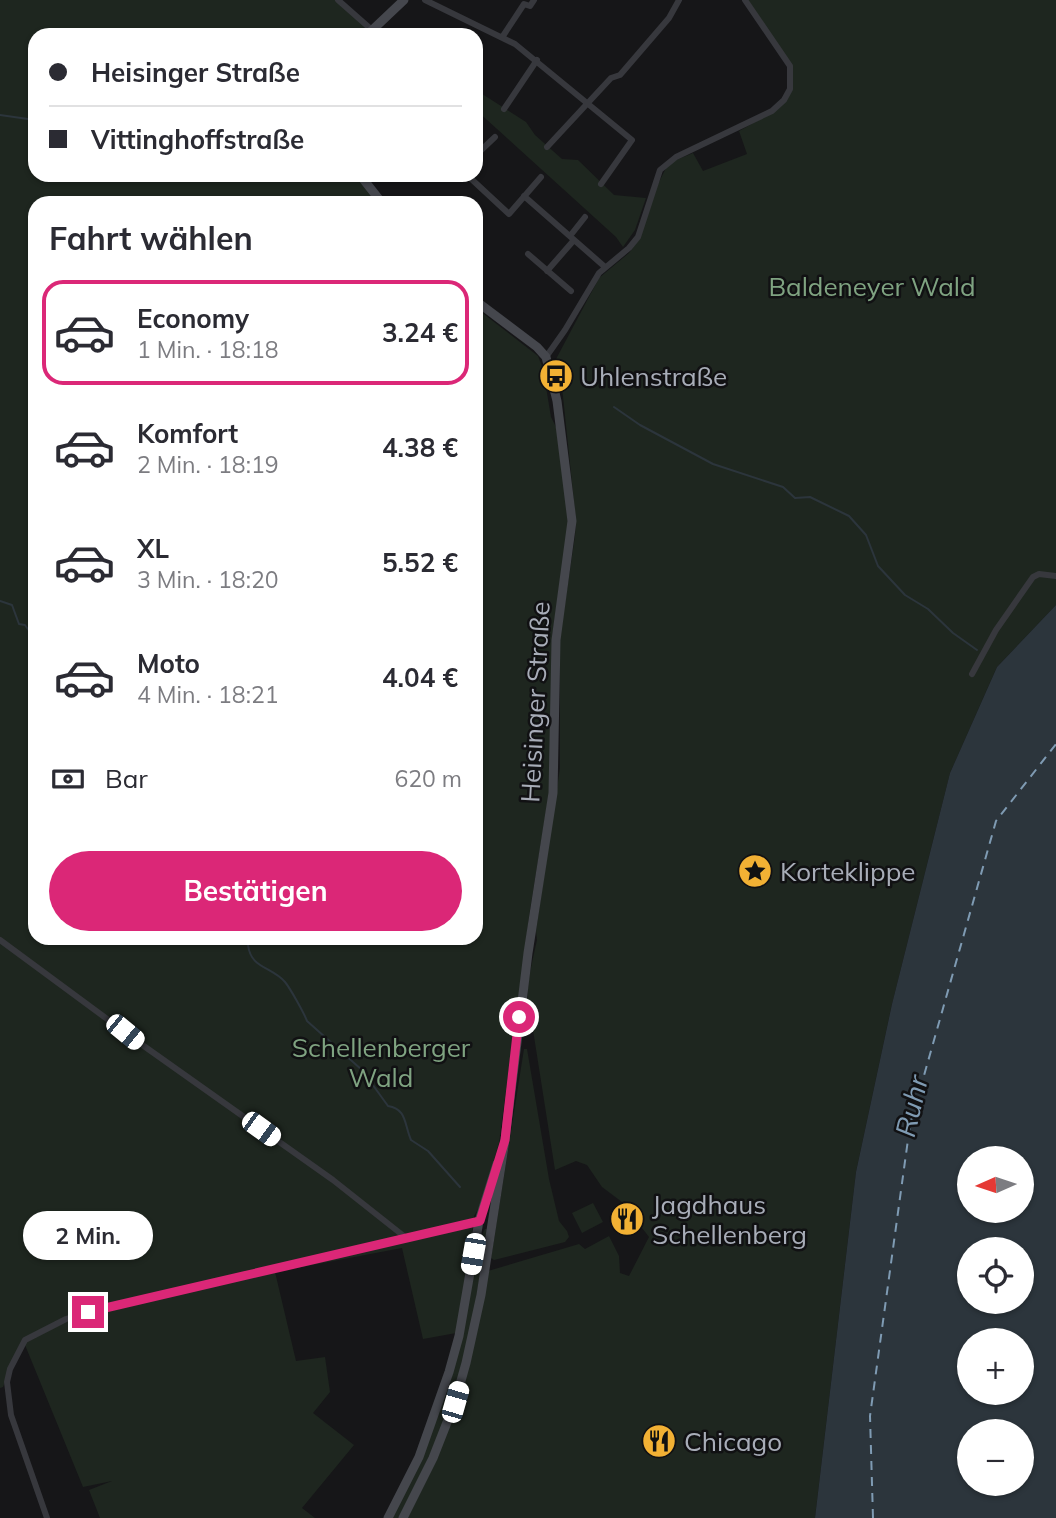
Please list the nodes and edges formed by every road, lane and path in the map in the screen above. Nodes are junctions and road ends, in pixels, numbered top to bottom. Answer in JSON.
{"nodes":[{"id":1,"x":338,"y":0,"type":"edge"},
{"id":2,"x":404,"y":0,"type":"edge"},
{"id":3,"x":425,"y":0,"type":"edge"},
{"id":4,"x":534,"y":0,"type":"edge"},
{"id":5,"x":668,"y":0,"type":"edge"},
{"id":6,"x":746,"y":0,"type":"edge"},
{"id":7,"x":677,"y":3,"type":"edge"},
{"id":8,"x":479,"y":26,"type":"joint"},
{"id":9,"x":366,"y":28,"type":"edge"},
{"id":10,"x":374,"y":28,"type":"edge"},
{"id":11,"x":503,"y":37,"type":"junction"},
{"id":12,"x":537,"y":61,"type":"junction"},
{"id":13,"x":589,"y":103,"type":"junction"},
{"id":14,"x":504,"y":109,"type":"dead end"},
{"id":15,"x":495,"y":138,"type":"dead end"},
{"id":16,"x":547,"y":147,"type":"dead end"},
{"id":17,"x":483,"y":149,"type":"edge"},
{"id":18,"x":541,"y":177,"type":"dead end"},
{"id":19,"x":366,"y":182,"type":"edge"},
{"id":20,"x":475,"y":182,"type":"edge"},
{"id":21,"x":601,"y":184,"type":"dead end"},
{"id":22,"x":376,"y":196,"type":"edge"},
{"id":23,"x":524,"y":196,"type":"junction"},
{"id":24,"x":585,"y":217,"type":"dead end"},
{"id":25,"x":572,"y":238,"type":"junction"},
{"id":26,"x":528,"y":254,"type":"dead end"},
{"id":27,"x":605,"y":267,"type":"junction"},
{"id":28,"x":547,"y":271,"type":"junction"},
{"id":29,"x":570,"y":291,"type":"dead end"},
{"id":30,"x":483,"y":306,"type":"edge"},
{"id":31,"x":546,"y":357,"type":"junction"},
{"id":32,"x":1056,"y":576,"type":"edge"},
{"id":33,"x":972,"y":674,"type":"dead end"},
{"id":34,"x":0,"y":940,"type":"edge"},
{"id":35,"x":505,"y":1140,"type":"junction"},
{"id":36,"x":480,"y":1221,"type":"junction"},
{"id":37,"x":492,"y":1222,"type":"junction"},
{"id":38,"x":405,"y":1237,"type":"junction"},
{"id":39,"x":47,"y":1518,"type":"edge"},
{"id":40,"x":388,"y":1518,"type":"edge"},
{"id":41,"x":403,"y":1518,"type":"edge"}],
"edges":[{"from":1,"to":9,"type":"street"},
{"from":2,"to":10,"type":"main road"},
{"from":3,"to":8,"type":"street"},
{"from":4,"to":11,"type":"street"},
{"from":5,"to":7,"type":"street"},
{"from":6,"to":27,"type":"street"},
{"from":7,"to":13,"type":"street"},
{"from":8,"to":11,"type":"street"},
{"from":11,"to":12,"type":"street"},
{"from":12,"to":13,"type":"street"},
{"from":12,"to":14,"type":"street"},
{"from":13,"to":16,"type":"street"},
{"from":13,"to":21,"type":"street"},
{"from":15,"to":17,"type":"street"},
{"from":18,"to":23,"type":"street"},
{"from":19,"to":22,"type":"main road"},
{"from":20,"to":23,"type":"street"},
{"from":23,"to":25,"type":"street"},
{"from":24,"to":25,"type":"street"},
{"from":25,"to":27,"type":"street"},
{"from":25,"to":28,"type":"street"},
{"from":26,"to":28,"type":"street"},
{"from":27,"to":31,"type":"street"},
{"from":28,"to":29,"type":"street"},
{"from":30,"to":31,"type":"main road"},
{"from":31,"to":35,"type":"main road","name":"Heisinger Straße"},
{"from":32,"to":33,"type":"street"},
{"from":34,"to":38,"type":"street"},
{"from":35,"to":36,"type":"main road","name":"Heisinger Straße"},
{"from":35,"to":37,"type":"main road","name":"Heisinger Straße"},
{"from":36,"to":37,"type":"main road"},
{"from":36,"to":38,"type":"street"},
{"from":36,"to":40,"type":"main road","name":"Heisinger Straße"},
{"from":37,"to":41,"type":"main road","name":"Heisinger Straße"},
{"from":38,"to":39,"type":"street"}]}
